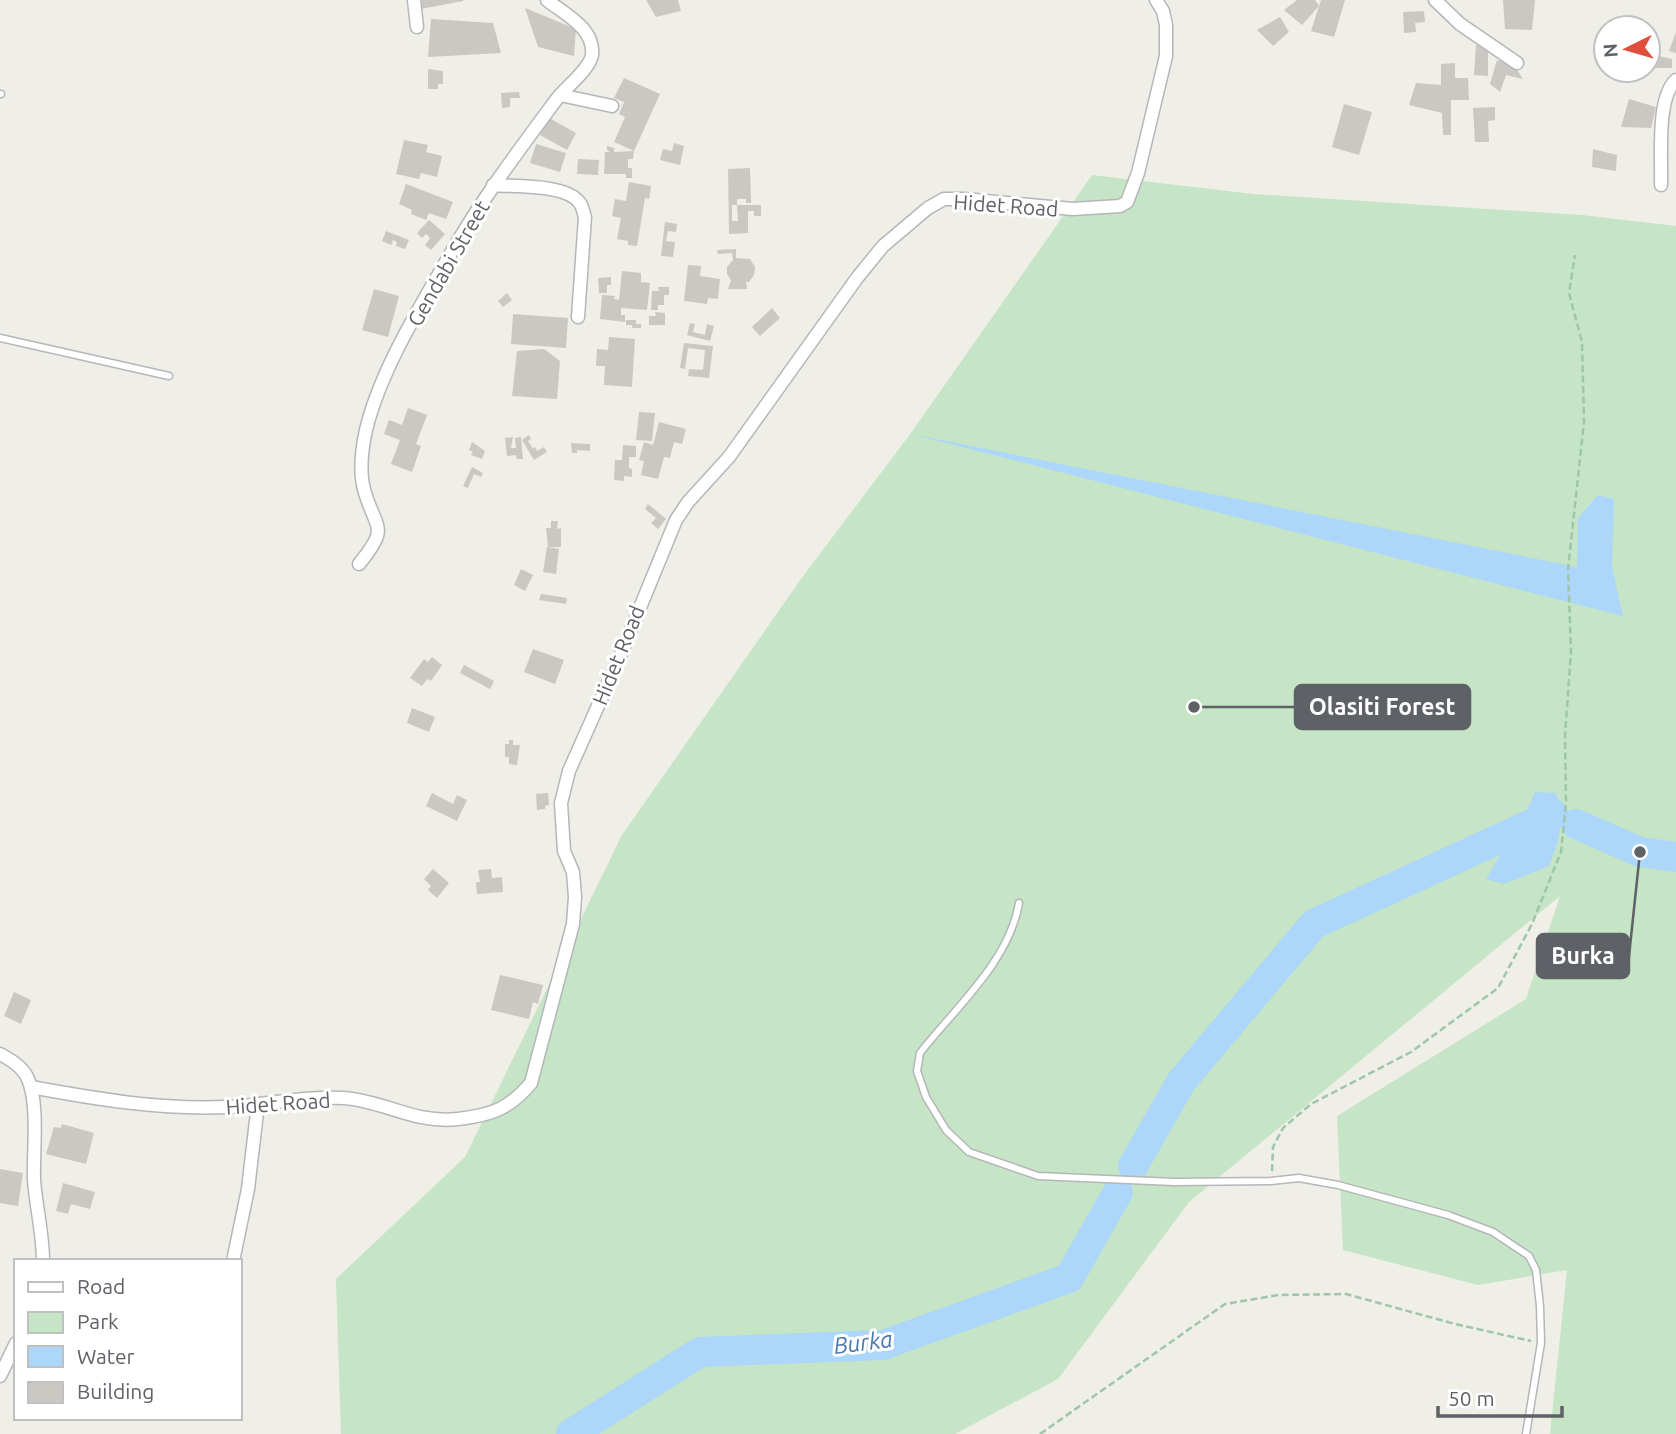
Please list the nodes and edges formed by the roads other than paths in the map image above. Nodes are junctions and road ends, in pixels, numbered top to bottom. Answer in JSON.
{"nodes":[{"id":1,"x":414,"y":0,"type":"edge"},
{"id":2,"x":547,"y":0,"type":"edge"},
{"id":3,"x":1156,"y":0,"type":"edge"},
{"id":4,"x":1434,"y":0,"type":"edge"},
{"id":5,"x":417,"y":27,"type":"dead end"},
{"id":6,"x":1517,"y":63,"type":"dead end"},
{"id":7,"x":1676,"y":80,"type":"edge"},
{"id":8,"x":560,"y":95,"type":"junction"},
{"id":9,"x":612,"y":106,"type":"dead end"},
{"id":10,"x":493,"y":185,"type":"junction"},
{"id":11,"x":1661,"y":185,"type":"dead end"},
{"id":12,"x":578,"y":317,"type":"dead end"},
{"id":13,"x":0,"y":338,"type":"edge"},
{"id":14,"x":169,"y":376,"type":"dead end"},
{"id":15,"x":359,"y":564,"type":"dead end"},
{"id":16,"x":1019,"y":903,"type":"dead end"},
{"id":17,"x":0,"y":1055,"type":"edge"},
{"id":18,"x":31,"y":1087,"type":"junction"},
{"id":19,"x":258,"y":1104,"type":"junction"},
{"id":20,"x":43,"y":1259,"type":"edge"},
{"id":21,"x":233,"y":1259,"type":"edge"},
{"id":22,"x":14,"y":1347,"type":"edge"},
{"id":23,"x":0,"y":1376,"type":"edge"},
{"id":24,"x":1526,"y":1434,"type":"edge"}],
"edges":[{"from":1,"to":5,"type":"street"},
{"from":2,"to":8,"type":"street","name":"Gendabi Street"},
{"from":3,"to":19,"type":"street","name":"Hidet Road"},
{"from":4,"to":6,"type":"street"},
{"from":7,"to":11,"type":"street"},
{"from":8,"to":9,"type":"street"},
{"from":8,"to":10,"type":"street","name":"Gendabi Street"},
{"from":10,"to":12,"type":"street"},
{"from":10,"to":15,"type":"street","name":"Gendabi Street"},
{"from":13,"to":14,"type":"lane"},
{"from":16,"to":24,"type":"lane"},
{"from":17,"to":18,"type":"street"},
{"from":18,"to":19,"type":"street","name":"Hidet Road"},
{"from":18,"to":20,"type":"street"},
{"from":19,"to":21,"type":"street"},
{"from":22,"to":23,"type":"street"}]}
